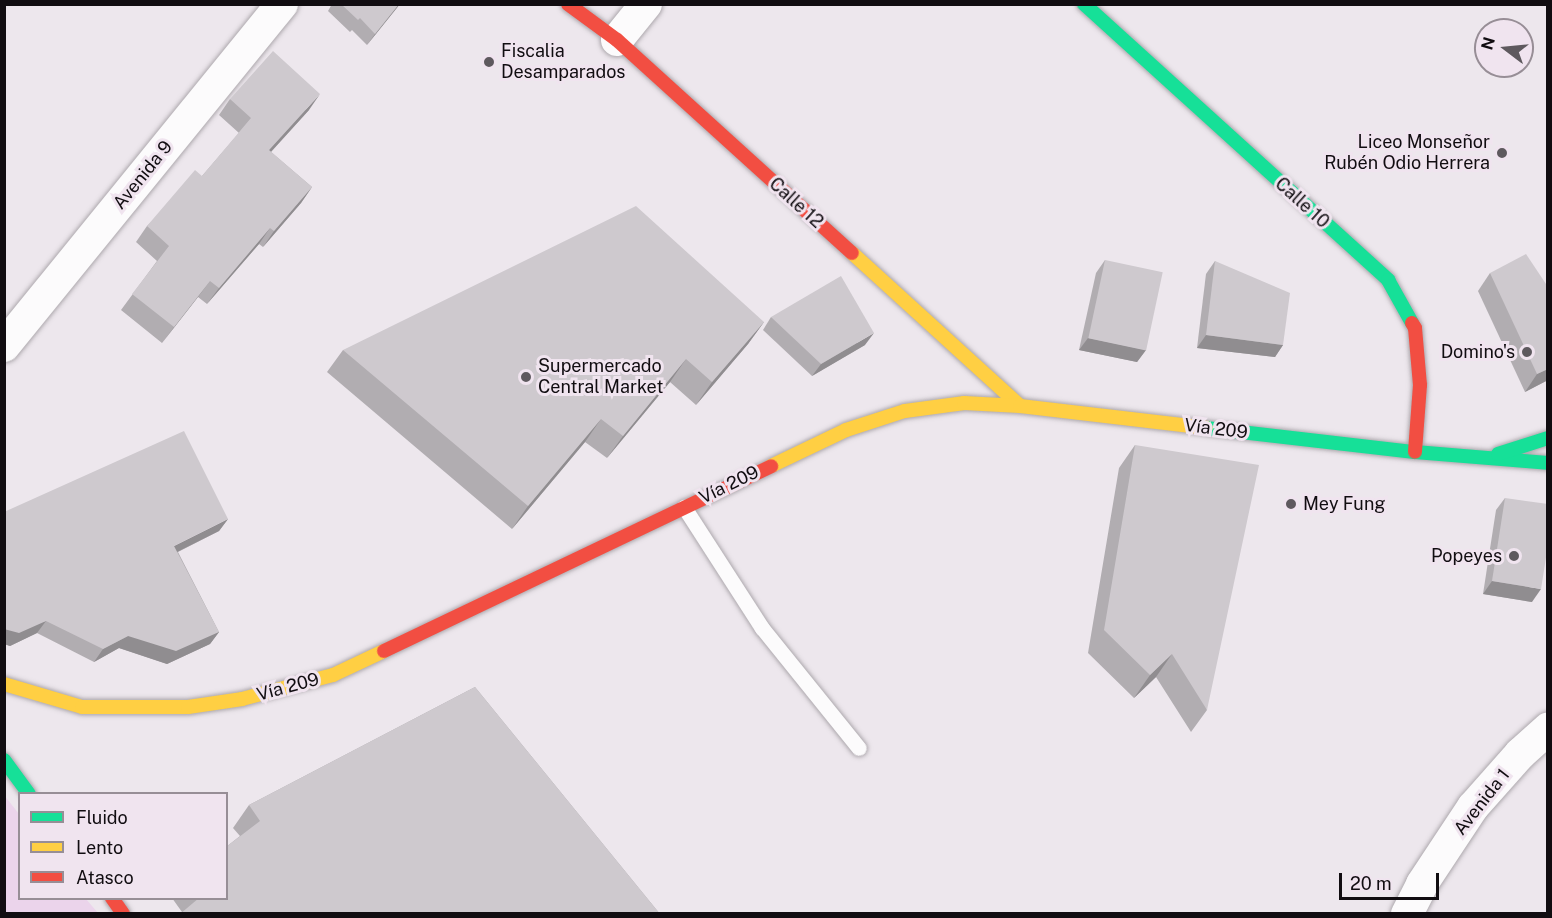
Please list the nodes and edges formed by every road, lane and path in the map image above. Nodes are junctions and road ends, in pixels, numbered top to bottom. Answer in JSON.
{"nodes":[{"id":1,"x":282,"y":4,"type":"edge"},
{"id":2,"x":568,"y":4,"type":"edge"},
{"id":3,"x":646,"y":4,"type":"edge"},
{"id":4,"x":1084,"y":4,"type":"edge"},
{"id":5,"x":617,"y":40,"type":"junction"},
{"id":6,"x":4,"y":346,"type":"edge"},
{"id":7,"x":1020,"y":406,"type":"junction"},
{"id":8,"x":1548,"y":438,"type":"edge"},
{"id":9,"x":1415,"y":452,"type":"junction"},
{"id":10,"x":1485,"y":459,"type":"junction"},
{"id":11,"x":1548,"y":463,"type":"edge"},
{"id":12,"x":684,"y":507,"type":"junction"},
{"id":13,"x":4,"y":684,"type":"edge"},
{"id":14,"x":1548,"y":729,"type":"edge"},
{"id":15,"x":859,"y":748,"type":"dead end"},
{"id":16,"x":4,"y":760,"type":"edge"},
{"id":17,"x":28,"y":792,"type":"edge"},
{"id":18,"x":113,"y":900,"type":"edge"},
{"id":19,"x":123,"y":914,"type":"edge"},
{"id":20,"x":1407,"y":914,"type":"edge"}],
"edges":[{"from":1,"to":6,"type":"street","name":"Avenida 9"},
{"from":2,"to":5,"type":"main road","name":"Calle 12"},
{"from":3,"to":5,"type":"street"},
{"from":4,"to":9,"type":"main road","name":"Calle 10"},
{"from":5,"to":7,"type":"main road","name":"Calle 12"},
{"from":7,"to":9,"type":"main road","name":"Vía 209"},
{"from":7,"to":12,"type":"main road","name":"Vía 209"},
{"from":8,"to":10,"type":"main road","name":"Vía 209"},
{"from":9,"to":10,"type":"main road","name":"Vía 209"},
{"from":10,"to":11,"type":"main road","name":"Vía 209"},
{"from":12,"to":13,"type":"main road","name":"Vía 209"},
{"from":12,"to":15,"type":"lane"},
{"from":14,"to":20,"type":"street","name":"Avenida 1"},
{"from":16,"to":17,"type":"main road"},
{"from":18,"to":19,"type":"main road"}]}
